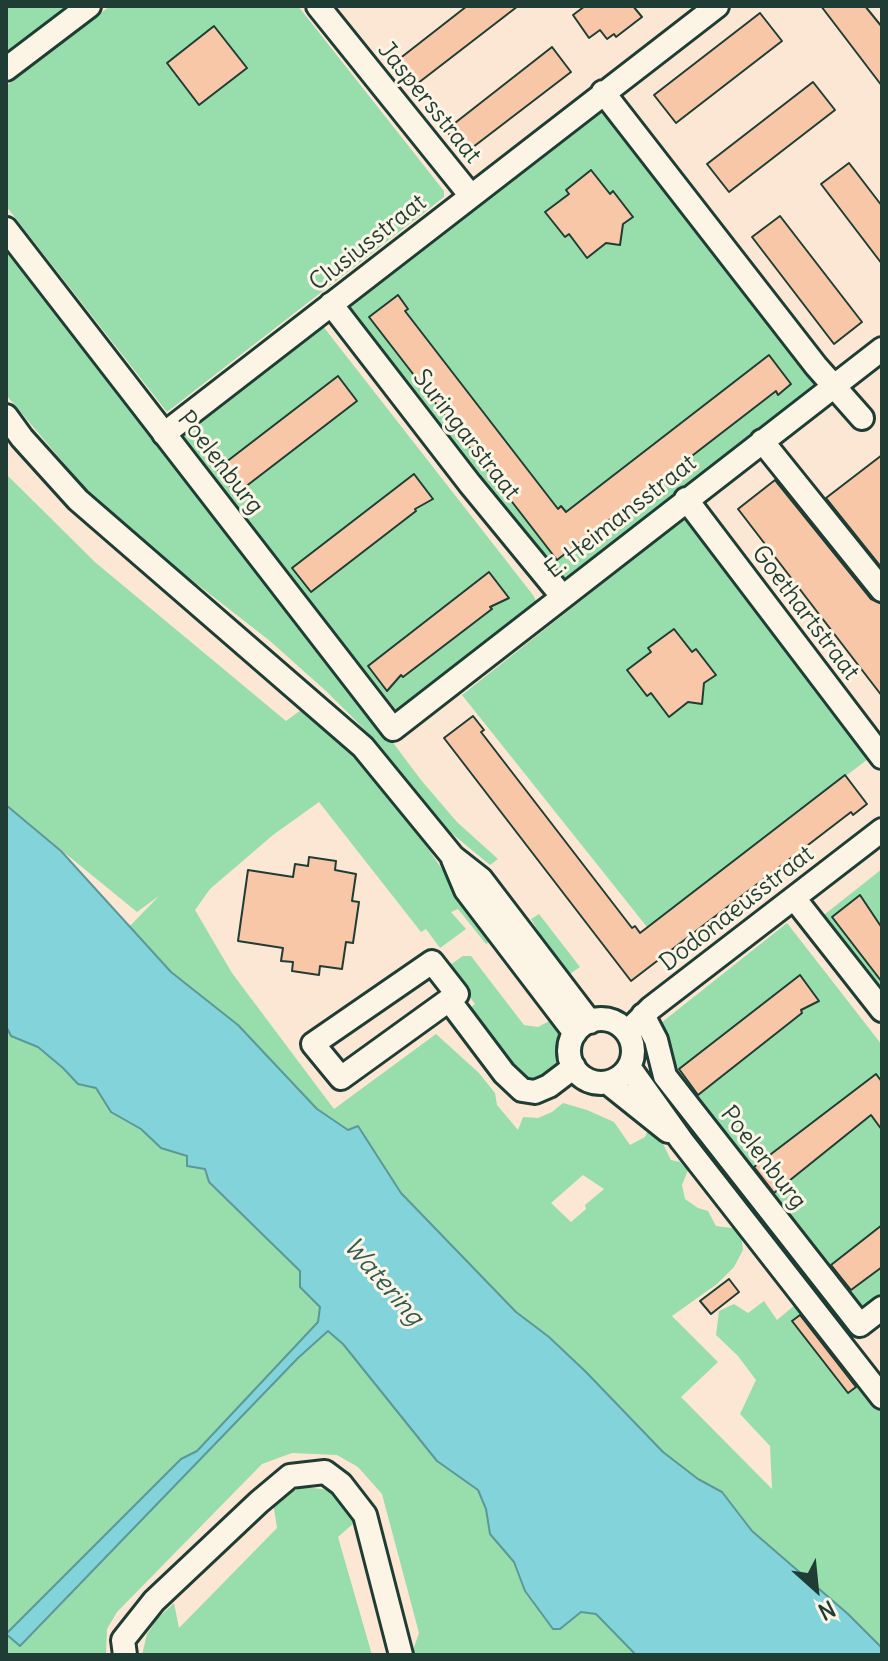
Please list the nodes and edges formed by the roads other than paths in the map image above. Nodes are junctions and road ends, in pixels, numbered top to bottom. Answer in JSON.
{"nodes":[{"id":1,"x":89,"y":6,"type":"edge"},
{"id":2,"x":318,"y":6,"type":"edge"},
{"id":3,"x":717,"y":6,"type":"edge"},
{"id":4,"x":6,"y":69,"type":"edge"},
{"id":5,"x":603,"y":92,"type":"junction"},
{"id":6,"x":471,"y":196,"type":"junction"},
{"id":7,"x":6,"y":229,"type":"edge"},
{"id":8,"x":331,"y":304,"type":"junction"},
{"id":9,"x":882,"y":349,"type":"edge"},
{"id":10,"x":835,"y":385,"type":"junction"},
{"id":11,"x":6,"y":416,"type":"edge"},
{"id":12,"x":862,"y":418,"type":"dead end"},
{"id":13,"x":164,"y":434,"type":"junction"},
{"id":14,"x":762,"y":441,"type":"junction"},
{"id":15,"x":686,"y":499,"type":"junction"},
{"id":16,"x":882,"y":590,"type":"edge"},
{"id":17,"x":562,"y":596,"type":"junction"},
{"id":18,"x":393,"y":729,"type":"joint"},
{"id":19,"x":882,"y":757,"type":"edge"},
{"id":20,"x":882,"y":830,"type":"edge"},
{"id":21,"x":794,"y":898,"type":"junction"},
{"id":22,"x":449,"y":1000,"type":"junction"},
{"id":23,"x":882,"y":1010,"type":"edge"},
{"id":24,"x":643,"y":1015,"type":"junction"},
{"id":25,"x":583,"y":1027,"type":"junction"},
{"id":26,"x":627,"y":1032,"type":"junction"},
{"id":27,"x":574,"y":1067,"type":"junction"},
{"id":28,"x":629,"y":1067,"type":"junction"},
{"id":29,"x":608,"y":1083,"type":"junction"},
{"id":30,"x":682,"y":1141,"type":"junction"},
{"id":31,"x":882,"y":1308,"type":"edge"},
{"id":32,"x":882,"y":1397,"type":"edge"},
{"id":33,"x":125,"y":1655,"type":"edge"},
{"id":34,"x":401,"y":1655,"type":"edge"}],
"edges":[{"from":1,"to":4,"type":"street"},
{"from":2,"to":6,"type":"street","name":"Jaspersstraat"},
{"from":3,"to":5,"type":"street","name":"Clusiusstraat"},
{"from":5,"to":6,"type":"street","name":"Clusiusstraat"},
{"from":5,"to":10,"type":"street"},
{"from":6,"to":8,"type":"street","name":"Clusiusstraat"},
{"from":7,"to":13,"type":"street","name":"Poelenburg"},
{"from":8,"to":13,"type":"street","name":"Clusiusstraat"},
{"from":8,"to":17,"type":"street","name":"Suringarstraat"},
{"from":9,"to":10,"type":"street","name":"E. Heimansstraat"},
{"from":10,"to":12,"type":"street"},
{"from":10,"to":14,"type":"street","name":"E. Heimansstraat"},
{"from":11,"to":25,"type":"street"},
{"from":13,"to":18,"type":"street","name":"Poelenburg"},
{"from":14,"to":15,"type":"street","name":"E. Heimansstraat"},
{"from":14,"to":16,"type":"street"},
{"from":15,"to":17,"type":"street","name":"E. Heimansstraat"},
{"from":15,"to":19,"type":"street","name":"Goethartstraat"},
{"from":17,"to":18,"type":"street","name":"E. Heimansstraat"},
{"from":20,"to":21,"type":"street","name":"Dodonaeusstraat"},
{"from":21,"to":23,"type":"street"},
{"from":21,"to":24,"type":"street","name":"Dodonaeusstraat"},
{"from":22,"to":22,"type":"street"},
{"from":22,"to":27,"type":"street"},
{"from":24,"to":26,"type":"street","name":"Dodonaeusstraat"},
{"from":24,"to":31,"type":"street","name":"Poelenburg"},
{"from":25,"to":26,"type":"street"},
{"from":25,"to":27,"type":"street"},
{"from":26,"to":28,"type":"street"},
{"from":27,"to":29,"type":"street"},
{"from":28,"to":29,"type":"street"},
{"from":28,"to":30,"type":"street"},
{"from":29,"to":30,"type":"street"},
{"from":30,"to":32,"type":"street"},
{"from":33,"to":34,"type":"street"}]}
